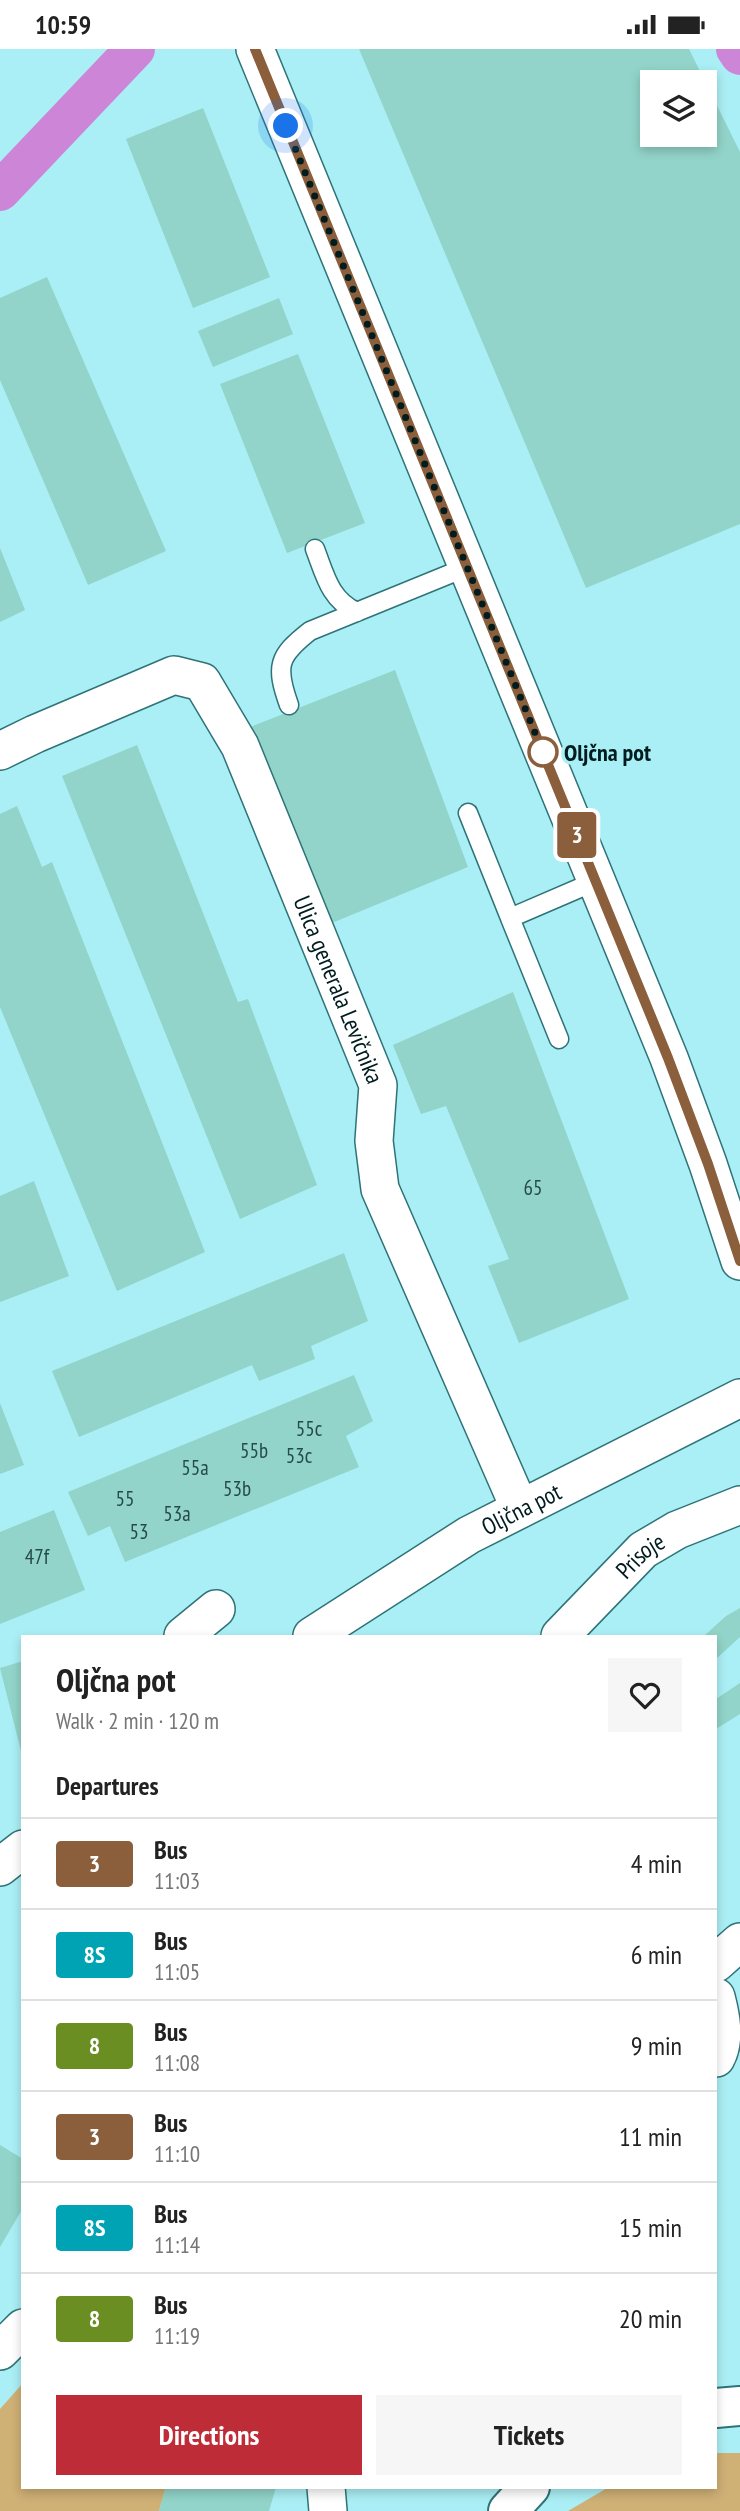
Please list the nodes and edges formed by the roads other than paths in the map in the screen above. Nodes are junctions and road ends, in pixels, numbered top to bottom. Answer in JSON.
{"nodes":[{"id":1,"x":254,"y":49,"type":"edge"},
{"id":2,"x":315,"y":549,"type":"dead end"},
{"id":3,"x":467,"y":567,"type":"junction"},
{"id":4,"x":357,"y":612,"type":"junction"},
{"id":5,"x":289,"y":705,"type":"dead end"},
{"id":6,"x":0,"y":751,"type":"edge"},
{"id":7,"x":468,"y":813,"type":"dead end"},
{"id":8,"x":596,"y":881,"type":"junction"},
{"id":9,"x":510,"y":918,"type":"junction"},
{"id":10,"x":559,"y":1039,"type":"dead end"},
{"id":11,"x":740,"y":1261,"type":"edge"},
{"id":12,"x":740,"y":1398,"type":"edge"},
{"id":13,"x":740,"y":1505,"type":"edge"},
{"id":14,"x":520,"y":1509,"type":"junction"},
{"id":15,"x":216,"y":1609,"type":"dead end"},
{"id":16,"x":184,"y":1635,"type":"edge"},
{"id":17,"x":314,"y":1635,"type":"edge"},
{"id":18,"x":561,"y":1635,"type":"edge"},
{"id":19,"x":21,"y":1851,"type":"edge"},
{"id":20,"x":0,"y":1867,"type":"edge"},
{"id":21,"x":740,"y":1942,"type":"edge"},
{"id":22,"x":717,"y":1962,"type":"edge"},
{"id":23,"x":717,"y":2001,"type":"edge"},
{"id":24,"x":717,"y":2056,"type":"edge"},
{"id":25,"x":21,"y":2330,"type":"edge"},
{"id":26,"x":0,"y":2351,"type":"edge"},
{"id":27,"x":740,"y":2406,"type":"edge"},
{"id":28,"x":717,"y":2408,"type":"edge"},
{"id":29,"x":326,"y":2489,"type":"edge"},
{"id":30,"x":528,"y":2489,"type":"edge"},
{"id":31,"x":328,"y":2511,"type":"edge"},
{"id":32,"x":508,"y":2511,"type":"edge"}],
"edges":[{"from":1,"to":3,"type":"street"},
{"from":2,"to":4,"type":"lane"},
{"from":3,"to":4,"type":"lane"},
{"from":3,"to":8,"type":"street"},
{"from":4,"to":5,"type":"lane"},
{"from":6,"to":14,"type":"street","name":"Ulica generala Levičnika"},
{"from":7,"to":9,"type":"lane"},
{"from":8,"to":9,"type":"lane"},
{"from":8,"to":11,"type":"street"},
{"from":9,"to":10,"type":"lane"},
{"from":12,"to":14,"type":"street","name":"Oljčna pot"},
{"from":13,"to":18,"type":"street","name":"Prisoje"},
{"from":14,"to":17,"type":"street","name":"Oljčna pot"},
{"from":15,"to":16,"type":"street"},
{"from":19,"to":20,"type":"street"},
{"from":21,"to":22,"type":"street"},
{"from":23,"to":24,"type":"street"},
{"from":25,"to":26,"type":"street"},
{"from":27,"to":28,"type":"street"},
{"from":29,"to":31,"type":"street"},
{"from":30,"to":32,"type":"street"}]}
